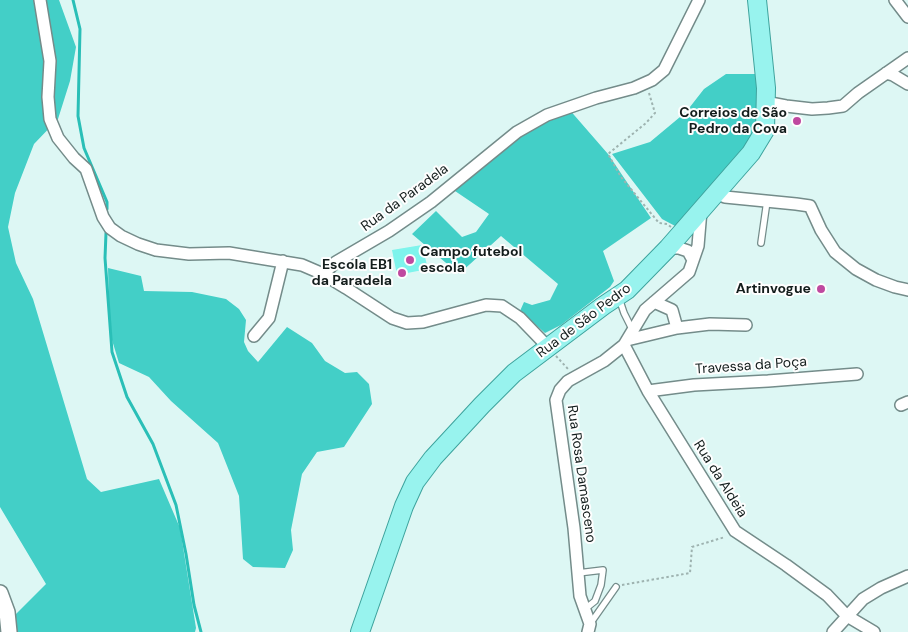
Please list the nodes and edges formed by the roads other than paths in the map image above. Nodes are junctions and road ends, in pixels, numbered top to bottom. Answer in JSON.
{"nodes":[{"id":1,"x":40,"y":0,"type":"edge"},
{"id":2,"x":699,"y":0,"type":"edge"},
{"id":3,"x":757,"y":0,"type":"edge"},
{"id":4,"x":895,"y":0,"type":"edge"},
{"id":5,"x":908,"y":17,"type":"edge"},
{"id":6,"x":908,"y":58,"type":"edge"},
{"id":7,"x":886,"y":74,"type":"junction"},
{"id":8,"x":908,"y":84,"type":"edge"},
{"id":9,"x":765,"y":102,"type":"junction"},
{"id":10,"x":716,"y":194,"type":"junction"},
{"id":11,"x":767,"y":201,"type":"junction"},
{"id":12,"x":701,"y":210,"type":"junction"},
{"id":13,"x":761,"y":243,"type":"dead end"},
{"id":14,"x":668,"y":248,"type":"junction"},
{"id":15,"x":693,"y":260,"type":"junction"},
{"id":16,"x":283,"y":262,"type":"junction"},
{"id":17,"x":322,"y":274,"type":"junction"},
{"id":18,"x":908,"y":290,"type":"edge"},
{"id":19,"x":619,"y":296,"type":"junction"},
{"id":20,"x":654,"y":302,"type":"junction"},
{"id":21,"x":746,"y":325,"type":"dead end"},
{"id":22,"x":677,"y":328,"type":"junction"},
{"id":23,"x":254,"y":336,"type":"dead end"},
{"id":24,"x":628,"y":339,"type":"junction"},
{"id":25,"x":548,"y":347,"type":"junction"},
{"id":26,"x":857,"y":374,"type":"dead end"},
{"id":27,"x":648,"y":391,"type":"junction"},
{"id":28,"x":578,"y":573,"type":"junction"},
{"id":29,"x":908,"y":576,"type":"edge"},
{"id":30,"x":616,"y":586,"type":"road end"},
{"id":31,"x":0,"y":593,"type":"edge"},
{"id":32,"x":585,"y":609,"type":"junction"},
{"id":33,"x":847,"y":616,"type":"junction"},
{"id":34,"x":587,"y":629,"type":"edge"},
{"id":35,"x":9,"y":632,"type":"edge"},
{"id":36,"x":360,"y":632,"type":"edge"},
{"id":37,"x":833,"y":632,"type":"edge"},
{"id":38,"x":874,"y":632,"type":"edge"}],
"edges":[{"from":1,"to":16,"type":"street"},
{"from":2,"to":17,"type":"street","name":"Rua da Paradela"},
{"from":3,"to":9,"type":"main road","name":"Rua de São Pedro"},
{"from":4,"to":5,"type":"street"},
{"from":6,"to":7,"type":"street"},
{"from":7,"to":8,"type":"street"},
{"from":7,"to":9,"type":"street"},
{"from":9,"to":10,"type":"main road","name":"Rua de São Pedro"},
{"from":10,"to":11,"type":"street"},
{"from":10,"to":12,"type":"main road","name":"Rua de São Pedro"},
{"from":11,"to":13,"type":"lane"},
{"from":11,"to":18,"type":"street"},
{"from":12,"to":14,"type":"main road","name":"Rua de São Pedro"},
{"from":12,"to":15,"type":"street","name":"Rua Rosa Damasceno"},
{"from":14,"to":15,"type":"street"},
{"from":14,"to":19,"type":"main road","name":"Rua de São Pedro"},
{"from":15,"to":20,"type":"street","name":"Rua Rosa Damasceno"},
{"from":16,"to":17,"type":"street"},
{"from":16,"to":23,"type":"street"},
{"from":17,"to":25,"type":"street"},
{"from":19,"to":24,"type":"lane"},
{"from":19,"to":25,"type":"main road","name":"Rua de São Pedro"},
{"from":20,"to":22,"type":"street"},
{"from":20,"to":24,"type":"street","name":"Rua Rosa Damasceno"},
{"from":21,"to":22,"type":"street"},
{"from":22,"to":24,"type":"street"},
{"from":24,"to":27,"type":"street","name":"Rua da Aldeia"},
{"from":24,"to":28,"type":"street","name":"Rua Rosa Damasceno"},
{"from":25,"to":36,"type":"main road","name":"Rua de São Pedro"},
{"from":26,"to":27,"type":"street","name":"Travessa da Poça"},
{"from":27,"to":33,"type":"street","name":"Rua da Aldeia"},
{"from":28,"to":32,"type":"street","name":"Rua Rosa Damasceno"},
{"from":28,"to":32,"type":"lane"},
{"from":29,"to":33,"type":"street"},
{"from":30,"to":34,"type":"lane"},
{"from":31,"to":35,"type":"street"},
{"from":32,"to":34,"type":"street","name":"Rua Rosa Damasceno"},
{"from":33,"to":37,"type":"street"},
{"from":33,"to":38,"type":"street","name":"Rua da Aldeia"}]}
